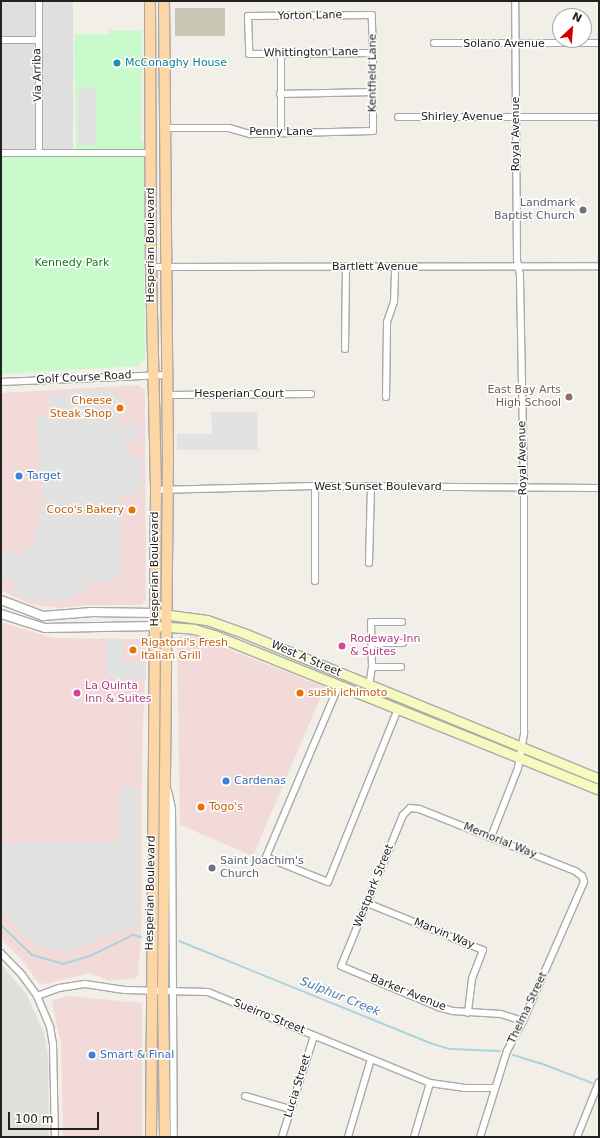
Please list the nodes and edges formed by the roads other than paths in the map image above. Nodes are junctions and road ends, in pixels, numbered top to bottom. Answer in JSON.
{"nodes":[{"id":1,"x":38,"y":1,"type":"edge"},
{"id":2,"x":150,"y":1,"type":"edge"},
{"id":3,"x":164,"y":1,"type":"edge"},
{"id":4,"x":516,"y":1,"type":"edge"},
{"id":5,"x":372,"y":15,"type":"joint"},
{"id":6,"x":1,"y":40,"type":"edge"},
{"id":7,"x":38,"y":40,"type":"junction"},
{"id":8,"x":434,"y":43,"type":"dead end"},
{"id":9,"x":599,"y":43,"type":"edge"},
{"id":10,"x":516,"y":44,"type":"junction"},
{"id":11,"x":373,"y":53,"type":"junction"},
{"id":12,"x":249,"y":54,"type":"joint"},
{"id":13,"x":281,"y":54,"type":"junction"},
{"id":14,"x":151,"y":76,"type":"junction"},
{"id":15,"x":373,"y":92,"type":"junction"},
{"id":16,"x":280,"y":94,"type":"junction"},
{"id":17,"x":165,"y":97,"type":"junction"},
{"id":18,"x":398,"y":117,"type":"dead end"},
{"id":19,"x":516,"y":117,"type":"junction"},
{"id":20,"x":599,"y":117,"type":"edge"},
{"id":21,"x":165,"y":128,"type":"junction"},
{"id":22,"x":373,"y":131,"type":"joint"},
{"id":23,"x":281,"y":132,"type":"junction"},
{"id":24,"x":39,"y":148,"type":"dead end"},
{"id":25,"x":1,"y":153,"type":"edge"},
{"id":26,"x":151,"y":153,"type":"junction"},
{"id":27,"x":151,"y":266,"type":"junction"},
{"id":28,"x":395,"y":266,"type":"junction"},
{"id":29,"x":518,"y":266,"type":"junction"},
{"id":30,"x":599,"y":266,"type":"edge"},
{"id":31,"x":166,"y":267,"type":"junction"},
{"id":32,"x":346,"y":267,"type":"junction"},
{"id":33,"x":345,"y":349,"type":"dead end"},
{"id":34,"x":154,"y":374,"type":"junction"},
{"id":35,"x":166,"y":375,"type":"junction"},
{"id":36,"x":1,"y":382,"type":"edge"},
{"id":37,"x":311,"y":394,"type":"dead end"},
{"id":38,"x":167,"y":395,"type":"junction"},
{"id":39,"x":386,"y":397,"type":"dead end"},
{"id":40,"x":315,"y":486,"type":"junction"},
{"id":41,"x":371,"y":487,"type":"junction"},
{"id":42,"x":524,"y":488,"type":"junction"},
{"id":43,"x":599,"y":488,"type":"edge"},
{"id":44,"x":168,"y":489,"type":"junction"},
{"id":45,"x":156,"y":490,"type":"junction"},
{"id":46,"x":369,"y":563,"type":"dead end"},
{"id":47,"x":314,"y":581,"type":"dead end"},
{"id":48,"x":1,"y":600,"type":"edge"},
{"id":49,"x":155,"y":613,"type":"junction"},
{"id":50,"x":1,"y":614,"type":"edge"},
{"id":51,"x":167,"y":614,"type":"junction"},
{"id":52,"x":402,"y":622,"type":"dead end"},
{"id":53,"x":155,"y":626,"type":"junction"},
{"id":54,"x":168,"y":627,"type":"junction"},
{"id":55,"x":402,"y":642,"type":"dead end"},
{"id":56,"x":372,"y":643,"type":"junction"},
{"id":57,"x":285,"y":649,"type":"junction"},
{"id":58,"x":269,"y":657,"type":"junction"},
{"id":59,"x":372,"y":667,"type":"junction"},
{"id":60,"x":401,"y":668,"type":"dead end"},
{"id":61,"x":348,"y":678,"type":"junction"},
{"id":62,"x":339,"y":685,"type":"junction"},
{"id":63,"x":369,"y":686,"type":"junction"},
{"id":64,"x":398,"y":709,"type":"junction"},
{"id":65,"x":521,"y":747,"type":"junction"},
{"id":66,"x":519,"y":758,"type":"junction"},
{"id":67,"x":599,"y":779,"type":"edge"},
{"id":68,"x":166,"y":783,"type":"junction"},
{"id":69,"x":599,"y":790,"type":"edge"},
{"id":70,"x":410,"y":808,"type":"joint"},
{"id":71,"x":491,"y":837,"type":"junction"},
{"id":72,"x":584,"y":882,"type":"joint"},
{"id":73,"x":367,"y":903,"type":"junction"},
{"id":74,"x":1,"y":953,"type":"edge"},
{"id":75,"x":342,"y":966,"type":"joint"},
{"id":76,"x":150,"y":991,"type":"junction"},
{"id":77,"x":163,"y":991,"type":"junction"},
{"id":78,"x":174,"y":991,"type":"junction"},
{"id":79,"x":38,"y":996,"type":"junction"},
{"id":80,"x":468,"y":1013,"type":"junction"},
{"id":81,"x":523,"y":1021,"type":"junction"},
{"id":82,"x":314,"y":1036,"type":"junction"},
{"id":83,"x":371,"y":1060,"type":"junction"},
{"id":84,"x":599,"y":1082,"type":"edge"},
{"id":85,"x":430,"y":1083,"type":"junction"},
{"id":86,"x":494,"y":1088,"type":"junction"},
{"id":87,"x":245,"y":1096,"type":"dead end"},
{"id":88,"x":290,"y":1109,"type":"junction"},
{"id":89,"x":55,"y":1137,"type":"edge"},
{"id":90,"x":151,"y":1137,"type":"edge"},
{"id":91,"x":165,"y":1137,"type":"edge"},
{"id":92,"x":174,"y":1137,"type":"edge"},
{"id":93,"x":282,"y":1137,"type":"edge"},
{"id":94,"x":348,"y":1137,"type":"edge"},
{"id":95,"x":414,"y":1137,"type":"edge"},
{"id":96,"x":480,"y":1137,"type":"edge"},
{"id":97,"x":577,"y":1137,"type":"edge"}],
"edges":[{"from":1,"to":7,"type":"street","name":"Via Arriba"},
{"from":2,"to":14,"type":"main road","name":"Hesperian Boulevard"},
{"from":3,"to":17,"type":"main road","name":"Hesperian Boulevard"},
{"from":4,"to":10,"type":"street","name":"Royal Avenue"},
{"from":5,"to":11,"type":"street","name":"Kentfield Lane"},
{"from":5,"to":12,"type":"street","name":"Yorton Lane"},
{"from":6,"to":7,"type":"street"},
{"from":7,"to":24,"type":"street","name":"Via Arriba"},
{"from":8,"to":10,"type":"street","name":"Solano Avenue"},
{"from":9,"to":10,"type":"street","name":"Solano Avenue"},
{"from":10,"to":19,"type":"street","name":"Royal Avenue"},
{"from":11,"to":13,"type":"street","name":"Whittington Lane"},
{"from":11,"to":15,"type":"street","name":"Kentfield Lane"},
{"from":12,"to":13,"type":"street","name":"Whittington Lane"},
{"from":13,"to":16,"type":"street"},
{"from":14,"to":17,"type":"main road"},
{"from":14,"to":26,"type":"main road","name":"Hesperian Boulevard"},
{"from":15,"to":16,"type":"street"},
{"from":15,"to":22,"type":"street","name":"Kentfield Lane"},
{"from":16,"to":23,"type":"street"},
{"from":17,"to":21,"type":"main road","name":"Hesperian Boulevard"},
{"from":18,"to":19,"type":"street","name":"Shirley Avenue"},
{"from":19,"to":20,"type":"street","name":"Shirley Avenue"},
{"from":19,"to":29,"type":"street","name":"Royal Avenue"},
{"from":21,"to":23,"type":"street","name":"Penny Lane"},
{"from":21,"to":31,"type":"main road","name":"Hesperian Boulevard"},
{"from":22,"to":23,"type":"street","name":"Penny Lane"},
{"from":25,"to":26,"type":"street"},
{"from":26,"to":27,"type":"main road","name":"Hesperian Boulevard"},
{"from":27,"to":31,"type":"street","name":"Bartlett Avenue"},
{"from":27,"to":34,"type":"main road","name":"Hesperian Boulevard"},
{"from":28,"to":29,"type":"street","name":"Bartlett Avenue"},
{"from":28,"to":32,"type":"street","name":"Bartlett Avenue"},
{"from":28,"to":39,"type":"street"},
{"from":29,"to":30,"type":"street","name":"Bartlett Avenue"},
{"from":29,"to":42,"type":"street","name":"Royal Avenue"},
{"from":31,"to":32,"type":"street","name":"Bartlett Avenue"},
{"from":31,"to":35,"type":"main road","name":"Hesperian Boulevard"},
{"from":32,"to":33,"type":"street"},
{"from":34,"to":35,"type":"street","name":"Golf Course Road"},
{"from":34,"to":36,"type":"street","name":"Golf Course Road"},
{"from":34,"to":45,"type":"main road","name":"Hesperian Boulevard"},
{"from":35,"to":38,"type":"main road","name":"Hesperian Boulevard"},
{"from":37,"to":38,"type":"street","name":"Hesperian Court"},
{"from":38,"to":44,"type":"main road","name":"Hesperian Boulevard"},
{"from":40,"to":41,"type":"street","name":"West Sunset Boulevard"},
{"from":40,"to":44,"type":"street","name":"West Sunset Boulevard"},
{"from":40,"to":47,"type":"street"},
{"from":41,"to":42,"type":"street","name":"West Sunset Boulevard"},
{"from":41,"to":46,"type":"street"},
{"from":42,"to":43,"type":"street","name":"West Sunset Boulevard"},
{"from":42,"to":65,"type":"street","name":"Royal Avenue"},
{"from":44,"to":45,"type":"street","name":"West Sunset Boulevard"},
{"from":44,"to":51,"type":"main road","name":"Hesperian Boulevard"},
{"from":45,"to":49,"type":"main road","name":"Hesperian Boulevard"},
{"from":48,"to":49,"type":"street","name":"West A Street"},
{"from":49,"to":51,"type":"main road","name":"West A Street"},
{"from":49,"to":53,"type":"main road","name":"Hesperian Boulevard"},
{"from":50,"to":53,"type":"street","name":"West A Street"},
{"from":51,"to":54,"type":"main road","name":"Hesperian Boulevard"},
{"from":51,"to":57,"type":"main road","name":"West A Street"},
{"from":52,"to":56,"type":"street"},
{"from":53,"to":54,"type":"main road","name":"West A Street"},
{"from":53,"to":76,"type":"main road","name":"Hesperian Boulevard"},
{"from":54,"to":58,"type":"main road","name":"West A Street"},
{"from":54,"to":68,"type":"main road","name":"Hesperian Boulevard"},
{"from":55,"to":56,"type":"street"},
{"from":56,"to":59,"type":"street"},
{"from":57,"to":58,"type":"main road"},
{"from":57,"to":61,"type":"main road","name":"West A Street"},
{"from":58,"to":62,"type":"main road","name":"West A Street"},
{"from":59,"to":60,"type":"street"},
{"from":59,"to":63,"type":"street"},
{"from":61,"to":62,"type":"main road"},
{"from":61,"to":63,"type":"main road","name":"West A Street"},
{"from":62,"to":64,"type":"main road","name":"West A Street"},
{"from":62,"to":64,"type":"street"},
{"from":63,"to":65,"type":"main road","name":"West A Street"},
{"from":64,"to":66,"type":"main road","name":"West A Street"},
{"from":65,"to":66,"type":"street","name":"Royal Avenue"},
{"from":65,"to":67,"type":"main road","name":"West A Street"},
{"from":66,"to":69,"type":"main road","name":"West A Street"},
{"from":66,"to":71,"type":"street","name":"Royal Avenue"},
{"from":68,"to":77,"type":"main road","name":"Hesperian Boulevard"},
{"from":68,"to":78,"type":"street","name":"Hesperian Boulevard"},
{"from":70,"to":71,"type":"street","name":"Memorial Way"},
{"from":70,"to":73,"type":"street","name":"Westpark Street"},
{"from":71,"to":72,"type":"street","name":"Memorial Way"},
{"from":72,"to":81,"type":"street","name":"Thelma Street"},
{"from":73,"to":75,"type":"street","name":"Westpark Street"},
{"from":73,"to":80,"type":"street","name":"Marvin Way"},
{"from":74,"to":79,"type":"street"},
{"from":75,"to":80,"type":"street","name":"Barker Avenue"},
{"from":76,"to":77,"type":"street","name":"Sueirro Street"},
{"from":76,"to":79,"type":"street","name":"Sueirro Street"},
{"from":76,"to":90,"type":"main road","name":"Hesperian Boulevard"},
{"from":77,"to":78,"type":"street","name":"Sueirro Street"},
{"from":77,"to":91,"type":"main road","name":"Hesperian Boulevard"},
{"from":78,"to":82,"type":"street","name":"Sueirro Street"},
{"from":78,"to":92,"type":"street","name":"Hesperian Boulevard"},
{"from":79,"to":89,"type":"street"},
{"from":80,"to":81,"type":"street","name":"Barker Avenue"},
{"from":81,"to":86,"type":"street","name":"Thelma Street"},
{"from":82,"to":83,"type":"street","name":"Sueirro Street"},
{"from":82,"to":88,"type":"street","name":"Lucia Street"},
{"from":83,"to":85,"type":"street","name":"Sueirro Street"},
{"from":83,"to":94,"type":"street"},
{"from":84,"to":97,"type":"street"},
{"from":85,"to":86,"type":"street","name":"Sueirro Street"},
{"from":85,"to":95,"type":"street"},
{"from":86,"to":96,"type":"street","name":"Thelma Street"},
{"from":87,"to":88,"type":"street"},
{"from":88,"to":93,"type":"street","name":"Lucia Street"}]}
